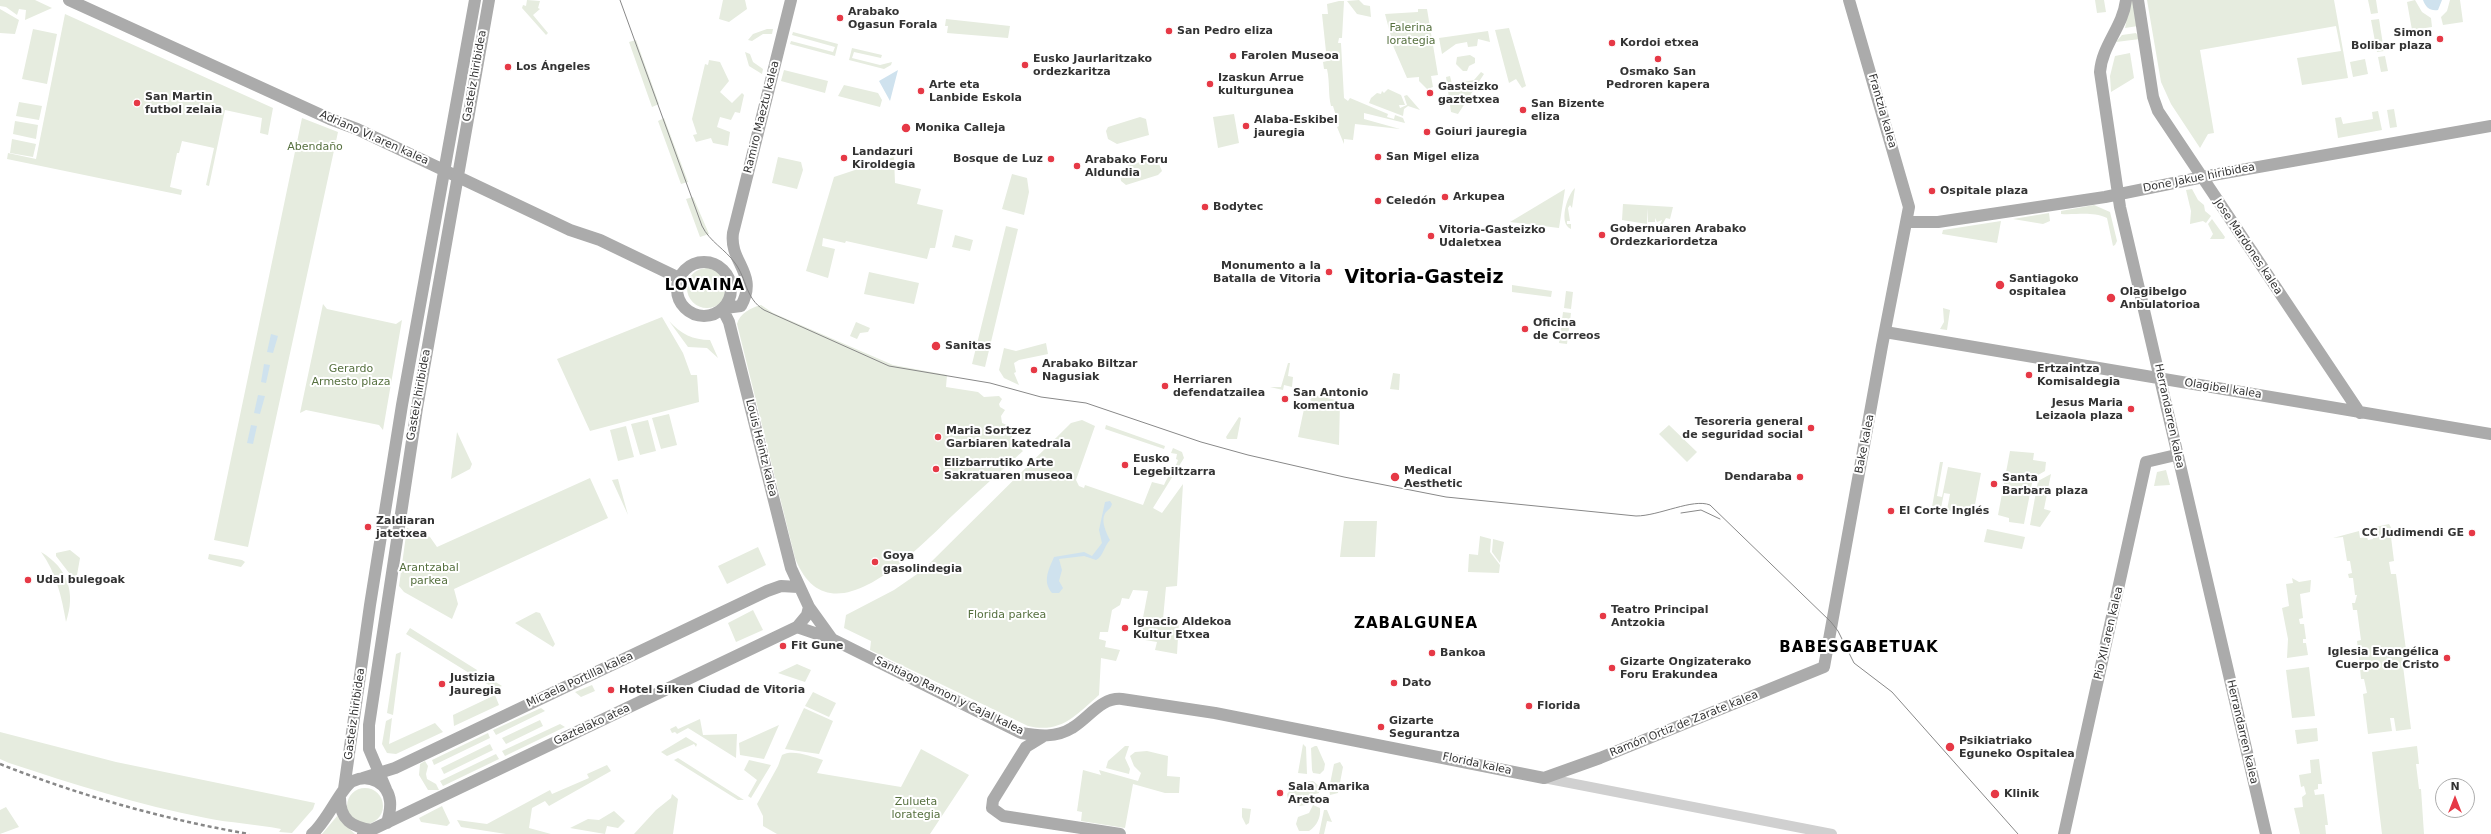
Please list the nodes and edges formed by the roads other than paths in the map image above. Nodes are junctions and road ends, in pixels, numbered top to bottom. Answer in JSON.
{"nodes":[{"id":1,"x":69,"y":0,"type":"edge"},
{"id":2,"x":475,"y":0,"type":"edge"},
{"id":3,"x":489,"y":0,"type":"edge"},
{"id":4,"x":791,"y":0,"type":"edge"},
{"id":5,"x":1849,"y":0,"type":"edge"},
{"id":6,"x":2126,"y":0,"type":"edge"},
{"id":7,"x":2138,"y":0,"type":"edge"},
{"id":8,"x":2491,"y":126,"type":"edge"},
{"id":9,"x":444,"y":169,"type":"junction"},
{"id":10,"x":457,"y":176,"type":"junction"},
{"id":11,"x":2202,"y":177,"type":"junction"},
{"id":12,"x":2117,"y":194,"type":"junction"},
{"id":13,"x":1907,"y":222,"type":"junction"},
{"id":14,"x":679,"y":278,"type":"junction"},
{"id":15,"x":724,"y":309,"type":"junction"},
{"id":16,"x":1885,"y":332,"type":"junction"},
{"id":17,"x":2161,"y":378,"type":"junction"},
{"id":18,"x":2360,"y":413,"type":"junction"},
{"id":19,"x":2491,"y":434,"type":"edge"},
{"id":20,"x":2176,"y":455,"type":"junction"},
{"id":21,"x":798,"y":587,"type":"junction"},
{"id":22,"x":809,"y":607,"type":"junction"},
{"id":23,"x":797,"y":627,"type":"junction"},
{"id":24,"x":832,"y":639,"type":"junction"},
{"id":25,"x":1824,"y":667,"type":"joint"},
{"id":26,"x":1122,"y":699,"type":"joint"},
{"id":27,"x":1021,"y":733,"type":"junction"},
{"id":28,"x":1044,"y":736,"type":"junction"},
{"id":29,"x":1026,"y":747,"type":"junction"},
{"id":30,"x":378,"y":773,"type":"junction"},
{"id":31,"x":363,"y":778,"type":"junction"},
{"id":32,"x":1544,"y":778,"type":"junction"},
{"id":33,"x":386,"y":789,"type":"junction"},
{"id":34,"x":342,"y":794,"type":"junction"},
{"id":35,"x":387,"y":823,"type":"junction"},
{"id":36,"x":368,"y":832,"type":"edge"},
{"id":37,"x":314,"y":833,"type":"edge"},
{"id":38,"x":1120,"y":834,"type":"edge"},
{"id":39,"x":1832,"y":834,"type":"edge"},
{"id":40,"x":2064,"y":834,"type":"edge"},
{"id":41,"x":2266,"y":834,"type":"edge"}],
"edges":[{"from":1,"to":9,"type":"main road","name":"Adriano VI.aren kalea"},
{"from":2,"to":9,"type":"main road","name":"Gasteiz hiribidea"},
{"from":3,"to":10,"type":"main road","name":"Gasteiz hiribidea"},
{"from":4,"to":15,"type":"main road","name":"Ramiro Maeztu kalea"},
{"from":5,"to":13,"type":"main road","name":"Frantzia kalea"},
{"from":6,"to":12,"type":"main road","name":"Herrandarren kalea"},
{"from":7,"to":11,"type":"main road","name":"Jose Mardones kalea"},
{"from":8,"to":11,"type":"main road","name":"Done Jakue hiribidea"},
{"from":9,"to":10,"type":"main road","name":"Adriano VI.aren kalea"},
{"from":9,"to":34,"type":"main road","name":"Gasteiz hiribidea"},
{"from":10,"to":14,"type":"main road","name":"Adriano VI.aren kalea"},
{"from":10,"to":30,"type":"main road","name":"Gasteiz hiribidea"},
{"from":11,"to":12,"type":"main road","name":"Done Jakue hiribidea"},
{"from":11,"to":18,"type":"main road","name":"Jose Mardones kalea"},
{"from":12,"to":13,"type":"main road","name":"Done Jakue hiribidea"},
{"from":12,"to":17,"type":"main road","name":"Herrandarren kalea"},
{"from":13,"to":16,"type":"main road","name":"Bake kalea"},
{"from":14,"to":15,"type":"main road"},
{"from":14,"to":15,"type":"main road"},
{"from":15,"to":21,"type":"main road","name":"Louis Heintz kalea"},
{"from":16,"to":17,"type":"main road","name":"Olagibel kalea"},
{"from":16,"to":25,"type":"main road","name":"Bake kalea"},
{"from":17,"to":18,"type":"main road","name":"Olagibel kalea"},
{"from":17,"to":20,"type":"main road","name":"Herrandarren kalea"},
{"from":18,"to":19,"type":"main road","name":"Olagibel kalea"},
{"from":20,"to":40,"type":"main road","name":"Pio XII.aren kalea"},
{"from":20,"to":41,"type":"main road","name":"Herrandarren kalea"},
{"from":21,"to":22,"type":"main road","name":"Santiago Ramon y Cajal kalea"},
{"from":21,"to":30,"type":"main road","name":"Micaela Portilla kalea"},
{"from":22,"to":23,"type":"main road"},
{"from":22,"to":24,"type":"main road","name":"Santiago Ramon y Cajal kalea"},
{"from":23,"to":24,"type":"main road"},
{"from":23,"to":35,"type":"main road","name":"Gaztelako atea"},
{"from":24,"to":27,"type":"main road","name":"Santiago Ramon y Cajal kalea"},
{"from":25,"to":32,"type":"main road","name":"Ramón Ortiz de Zarate kalea"},
{"from":26,"to":28,"type":"main road","name":"Santiago Ramon y Cajal kalea"},
{"from":26,"to":32,"type":"main road","name":"Florida kalea"},
{"from":27,"to":28,"type":"main road","name":"Santiago Ramon y Cajal kalea"},
{"from":27,"to":29,"type":"main road"},
{"from":28,"to":29,"type":"main road"},
{"from":29,"to":38,"type":"main road"},
{"from":30,"to":31,"type":"main road","name":"Micaela Portilla kalea"},
{"from":30,"to":33,"type":"main road","name":"Gasteiz hiribidea"},
{"from":31,"to":33,"type":"main road"},
{"from":31,"to":34,"type":"main road"},
{"from":32,"to":39,"type":"street","name":"Florida kalea"},
{"from":33,"to":35,"type":"main road"},
{"from":34,"to":36,"type":"main road","name":"Gaztelako atea"},
{"from":34,"to":37,"type":"main road"},
{"from":35,"to":36,"type":"main road","name":"Gaztelako atea"}]}
